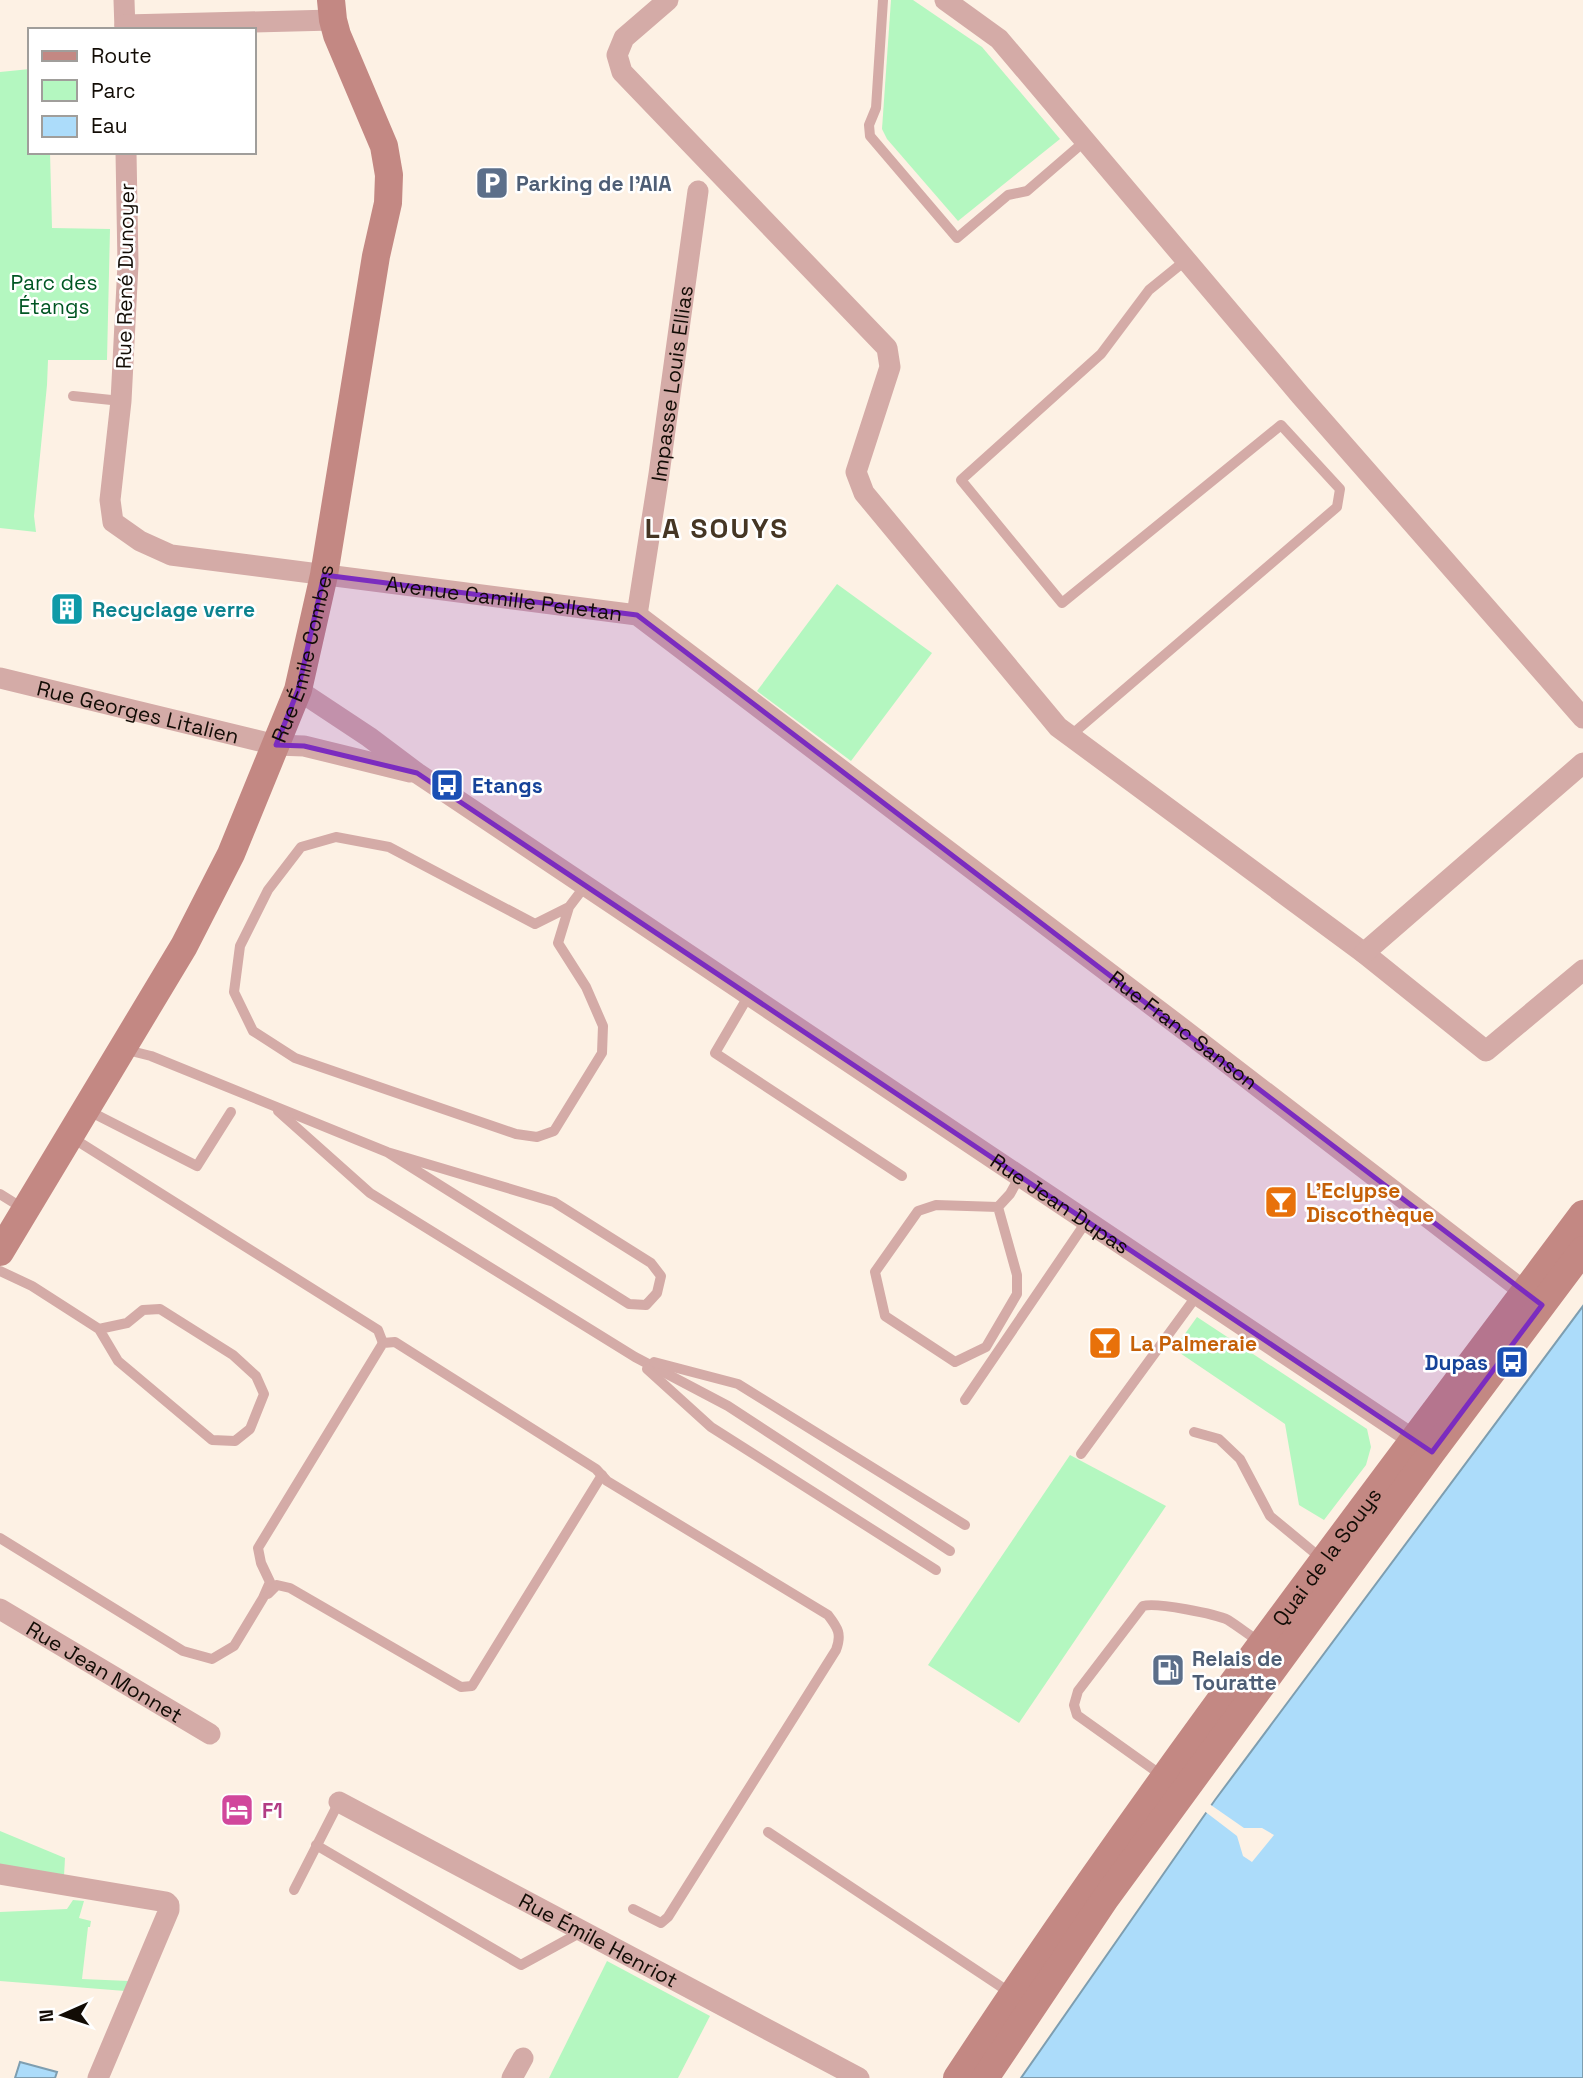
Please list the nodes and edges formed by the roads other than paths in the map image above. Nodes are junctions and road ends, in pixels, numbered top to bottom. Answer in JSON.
{"nodes":[{"id":1,"x":124,"y":0,"type":"edge"},
{"id":2,"x":668,"y":0,"type":"edge"},
{"id":3,"x":883,"y":0,"type":"edge"},
{"id":4,"x":945,"y":0,"type":"edge"},
{"id":5,"x":332,"y":10,"type":"edge"},
{"id":6,"x":125,"y":27,"type":"edge"},
{"id":7,"x":1085,"y":141,"type":"junction"},
{"id":8,"x":127,"y":154,"type":"edge"},
{"id":9,"x":698,"y":191,"type":"dead end"},
{"id":10,"x":1186,"y":260,"type":"junction"},
{"id":11,"x":73,"y":396,"type":"dead end"},
{"id":12,"x":121,"y":401,"type":"junction"},
{"id":13,"x":324,"y":575,"type":"junction"},
{"id":14,"x":637,"y":615,"type":"junction"},
{"id":15,"x":0,"y":678,"type":"edge"},
{"id":16,"x":298,"y":690,"type":"junction"},
{"id":17,"x":1583,"y":718,"type":"edge"},
{"id":18,"x":1070,"y":736,"type":"junction"},
{"id":19,"x":276,"y":745,"type":"junction"},
{"id":20,"x":1583,"y":763,"type":"edge"},
{"id":21,"x":842,"y":772,"type":"joint"},
{"id":22,"x":416,"y":773,"type":"junction"},
{"id":23,"x":585,"y":886,"type":"junction"},
{"id":24,"x":569,"y":907,"type":"junction"},
{"id":25,"x":1364,"y":953,"type":"junction"},
{"id":26,"x":1583,"y":970,"type":"edge"},
{"id":27,"x":749,"y":995,"type":"junction"},
{"id":28,"x":123,"y":1049,"type":"junction"},
{"id":29,"x":270,"y":1104,"type":"junction"},
{"id":30,"x":87,"y":1110,"type":"junction"},
{"id":31,"x":231,"y":1112,"type":"dead end"},
{"id":32,"x":71,"y":1137,"type":"junction"},
{"id":33,"x":387,"y":1153,"type":"junction"},
{"id":34,"x":902,"y":1176,"type":"dead end"},
{"id":35,"x":1020,"y":1176,"type":"junction"},
{"id":36,"x":0,"y":1194,"type":"edge"},
{"id":37,"x":998,"y":1208,"type":"junction"},
{"id":38,"x":26,"y":1210,"type":"junction"},
{"id":39,"x":1583,"y":1214,"type":"edge"},
{"id":40,"x":1086,"y":1222,"type":"junction"},
{"id":41,"x":1583,"y":1250,"type":"edge"},
{"id":42,"x":0,"y":1252,"type":"edge"},
{"id":43,"x":0,"y":1272,"type":"edge"},
{"id":44,"x":1199,"y":1294,"type":"junction"},
{"id":45,"x":1533,"y":1298,"type":"junction"},
{"id":46,"x":99,"y":1329,"type":"junction"},
{"id":47,"x":383,"y":1343,"type":"junction"},
{"id":48,"x":635,"y":1357,"type":"junction"},
{"id":49,"x":965,"y":1400,"type":"dead end"},
{"id":50,"x":1194,"y":1432,"type":"dead end"},
{"id":51,"x":1424,"y":1446,"type":"junction"},
{"id":52,"x":1081,"y":1454,"type":"dead end"},
{"id":53,"x":602,"y":1475,"type":"junction"},
{"id":54,"x":965,"y":1525,"type":"dead end"},
{"id":55,"x":0,"y":1538,"type":"edge"},
{"id":56,"x":950,"y":1551,"type":"dead end"},
{"id":57,"x":1325,"y":1561,"type":"junction"},
{"id":58,"x":936,"y":1570,"type":"dead end"},
{"id":59,"x":263,"y":1598,"type":"junction"},
{"id":60,"x":0,"y":1609,"type":"edge"},
{"id":61,"x":1272,"y":1651,"type":"junction"},
{"id":62,"x":210,"y":1734,"type":"dead end"},
{"id":63,"x":1175,"y":1784,"type":"junction"},
{"id":64,"x":339,"y":1802,"type":"joint"},
{"id":65,"x":768,"y":1832,"type":"dead end"},
{"id":66,"x":316,"y":1845,"type":"junction"},
{"id":67,"x":0,"y":1874,"type":"edge"},
{"id":68,"x":294,"y":1890,"type":"dead end"},
{"id":69,"x":633,"y":1909,"type":"dead end"},
{"id":70,"x":583,"y":1931,"type":"junction"},
{"id":71,"x":1022,"y":2001,"type":"junction"},
{"id":72,"x":523,"y":2058,"type":"dead end"},
{"id":73,"x":98,"y":2078,"type":"edge"},
{"id":74,"x":512,"y":2078,"type":"edge"},
{"id":75,"x":859,"y":2078,"type":"edge"},
{"id":76,"x":957,"y":2078,"type":"edge"},
{"id":77,"x":985,"y":2078,"type":"edge"}],
"edges":[{"from":1,"to":6,"type":"street"},
{"from":2,"to":18,"type":"street"},
{"from":3,"to":7,"type":"lane"},
{"from":4,"to":7,"type":"street"},
{"from":5,"to":6,"type":"street"},
{"from":5,"to":13,"type":"main road","name":"Rue Émile Combes"},
{"from":7,"to":10,"type":"street"},
{"from":8,"to":12,"type":"street","name":"Rue René Dunoyer"},
{"from":9,"to":14,"type":"street","name":"Impasse Louis Ellias"},
{"from":10,"to":17,"type":"street"},
{"from":10,"to":18,"type":"lane"},
{"from":11,"to":12,"type":"lane","name":"Rue René Dunoyer"},
{"from":12,"to":13,"type":"street","name":"Rue René Dunoyer"},
{"from":13,"to":14,"type":"street","name":"Avenue Camille Pelletan"},
{"from":13,"to":16,"type":"main road","name":"Rue Émile Combes"},
{"from":14,"to":21,"type":"street","name":"Avenue Camille Pelletan"},
{"from":15,"to":19,"type":"street","name":"Rue Georges Litalien"},
{"from":16,"to":19,"type":"main road","name":"Rue Émile Combes"},
{"from":16,"to":22,"type":"street","name":"Rue Jean Dupas"},
{"from":18,"to":25,"type":"street"},
{"from":19,"to":22,"type":"street","name":"Rue Georges Litalien"},
{"from":19,"to":28,"type":"main road","name":"Rue Émile Combes"},
{"from":20,"to":25,"type":"street"},
{"from":21,"to":45,"type":"street","name":"Rue Franc Sanson"},
{"from":22,"to":23,"type":"street","name":"Rue Jean Dupas"},
{"from":23,"to":24,"type":"lane"},
{"from":23,"to":27,"type":"street","name":"Rue Jean Dupas"},
{"from":24,"to":24,"type":"lane"},
{"from":25,"to":26,"type":"street"},
{"from":27,"to":34,"type":"lane"},
{"from":27,"to":35,"type":"street","name":"Rue Jean Dupas"},
{"from":28,"to":29,"type":"lane"},
{"from":28,"to":30,"type":"main road","name":"Rue Émile Combes"},
{"from":29,"to":33,"type":"lane"},
{"from":29,"to":48,"type":"lane"},
{"from":30,"to":31,"type":"lane"},
{"from":30,"to":32,"type":"main road","name":"Rue Émile Combes"},
{"from":32,"to":38,"type":"main road","name":"Rue Émile Combes"},
{"from":32,"to":47,"type":"lane"},
{"from":33,"to":33,"type":"lane"},
{"from":35,"to":37,"type":"lane"},
{"from":35,"to":40,"type":"street","name":"Rue Jean Dupas"},
{"from":36,"to":38,"type":"lane"},
{"from":37,"to":37,"type":"lane"},
{"from":38,"to":42,"type":"main road","name":"Rue Émile Combes"},
{"from":39,"to":45,"type":"main road","name":"Quai de la Souys"},
{"from":40,"to":44,"type":"street","name":"Rue Jean Dupas"},
{"from":40,"to":49,"type":"lane"},
{"from":41,"to":45,"type":"main road","name":"Quai de la Souys"},
{"from":43,"to":46,"type":"lane"},
{"from":44,"to":51,"type":"street","name":"Rue Jean Dupas"},
{"from":44,"to":52,"type":"lane"},
{"from":45,"to":51,"type":"main road","name":"Quai de la Souys"},
{"from":46,"to":46,"type":"lane"},
{"from":47,"to":53,"type":"lane"},
{"from":47,"to":59,"type":"lane"},
{"from":48,"to":54,"type":"lane"},
{"from":48,"to":56,"type":"lane"},
{"from":48,"to":58,"type":"lane"},
{"from":50,"to":57,"type":"lane"},
{"from":51,"to":57,"type":"main road","name":"Quai de la Souys"},
{"from":51,"to":61,"type":"main road","name":"Quai de la Souys"},
{"from":53,"to":59,"type":"lane"},
{"from":53,"to":69,"type":"lane"},
{"from":55,"to":59,"type":"lane"},
{"from":57,"to":61,"type":"main road","name":"Quai de la Souys"},
{"from":60,"to":62,"type":"street","name":"Rue Jean Monnet"},
{"from":61,"to":63,"type":"main road","name":"Quai de la Souys"},
{"from":61,"to":63,"type":"lane"},
{"from":63,"to":71,"type":"main road","name":"Quai de la Souys"},
{"from":64,"to":66,"type":"lane"},
{"from":64,"to":70,"type":"street","name":"Rue Émile Henriot"},
{"from":65,"to":71,"type":"lane"},
{"from":66,"to":68,"type":"lane"},
{"from":66,"to":70,"type":"lane"},
{"from":67,"to":73,"type":"street"},
{"from":70,"to":75,"type":"street","name":"Rue Émile Henriot"},
{"from":71,"to":76,"type":"main road","name":"Quai de la Souys"},
{"from":71,"to":77,"type":"main road","name":"Quai de la Souys"},
{"from":72,"to":74,"type":"street"}]}
